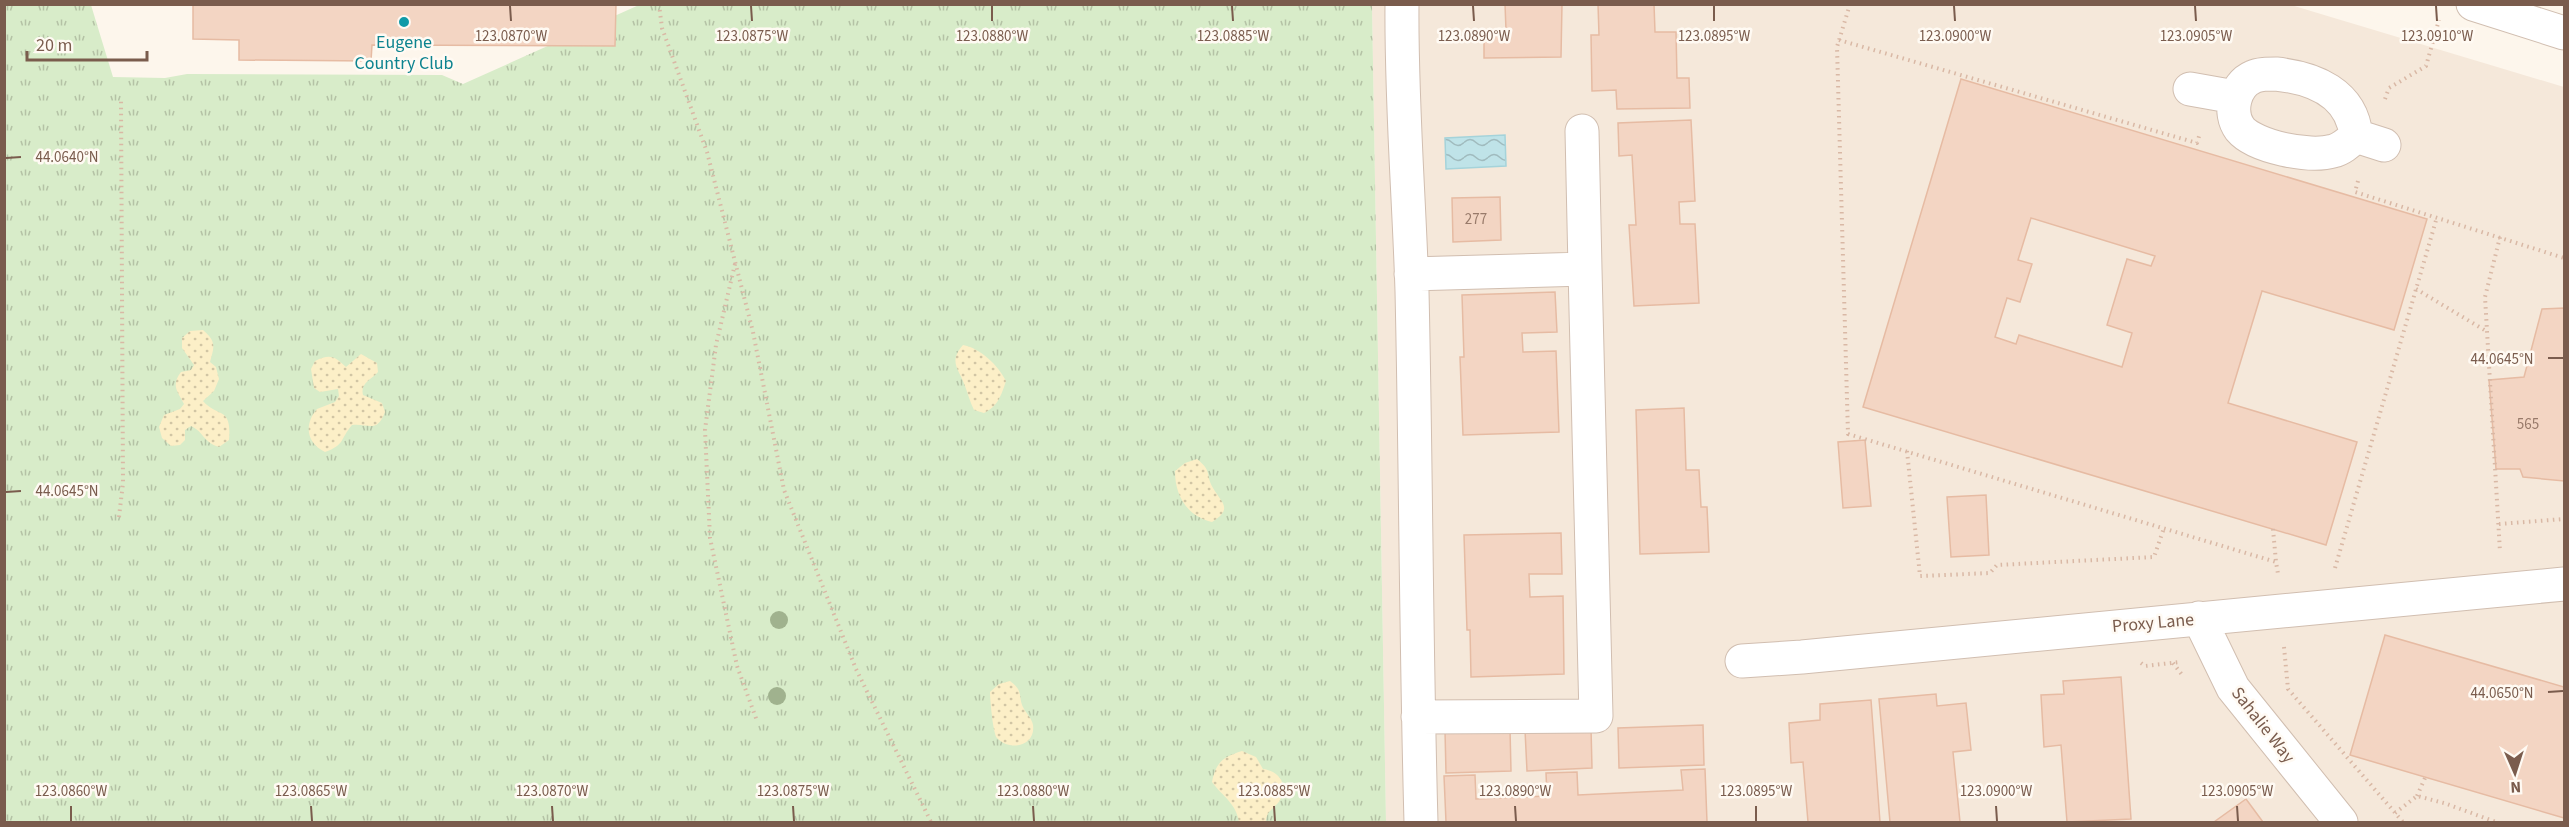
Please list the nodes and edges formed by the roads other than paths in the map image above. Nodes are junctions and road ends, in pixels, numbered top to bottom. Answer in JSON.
{"nodes":[{"id":1,"x":1402,"y":4,"type":"edge"},
{"id":2,"x":2473,"y":4,"type":"edge"},
{"id":3,"x":2565,"y":33,"type":"edge"},
{"id":4,"x":2212,"y":93,"type":"joint"},
{"id":5,"x":1582,"y":131,"type":"dead end"},
{"id":6,"x":1586,"y":269,"type":"junction"},
{"id":7,"x":1411,"y":274,"type":"junction"},
{"id":8,"x":2565,"y":584,"type":"edge"},
{"id":9,"x":2199,"y":618,"type":"junction"},
{"id":10,"x":1742,"y":661,"type":"dead end"},
{"id":11,"x":1418,"y":717,"type":"junction"},
{"id":12,"x":1421,"y":822,"type":"edge"},
{"id":13,"x":2341,"y":822,"type":"edge"}],
"edges":[{"from":1,"to":7,"type":"street"},
{"from":2,"to":3,"type":"street"},
{"from":4,"to":4,"type":"street"},
{"from":5,"to":6,"type":"street"},
{"from":6,"to":7,"type":"street"},
{"from":6,"to":11,"type":"street"},
{"from":7,"to":11,"type":"street"},
{"from":8,"to":9,"type":"street","name":"Proxy Lane"},
{"from":9,"to":10,"type":"street","name":"Proxy Lane"},
{"from":9,"to":13,"type":"street","name":"Sahalie Way"},
{"from":11,"to":12,"type":"street"}]}
